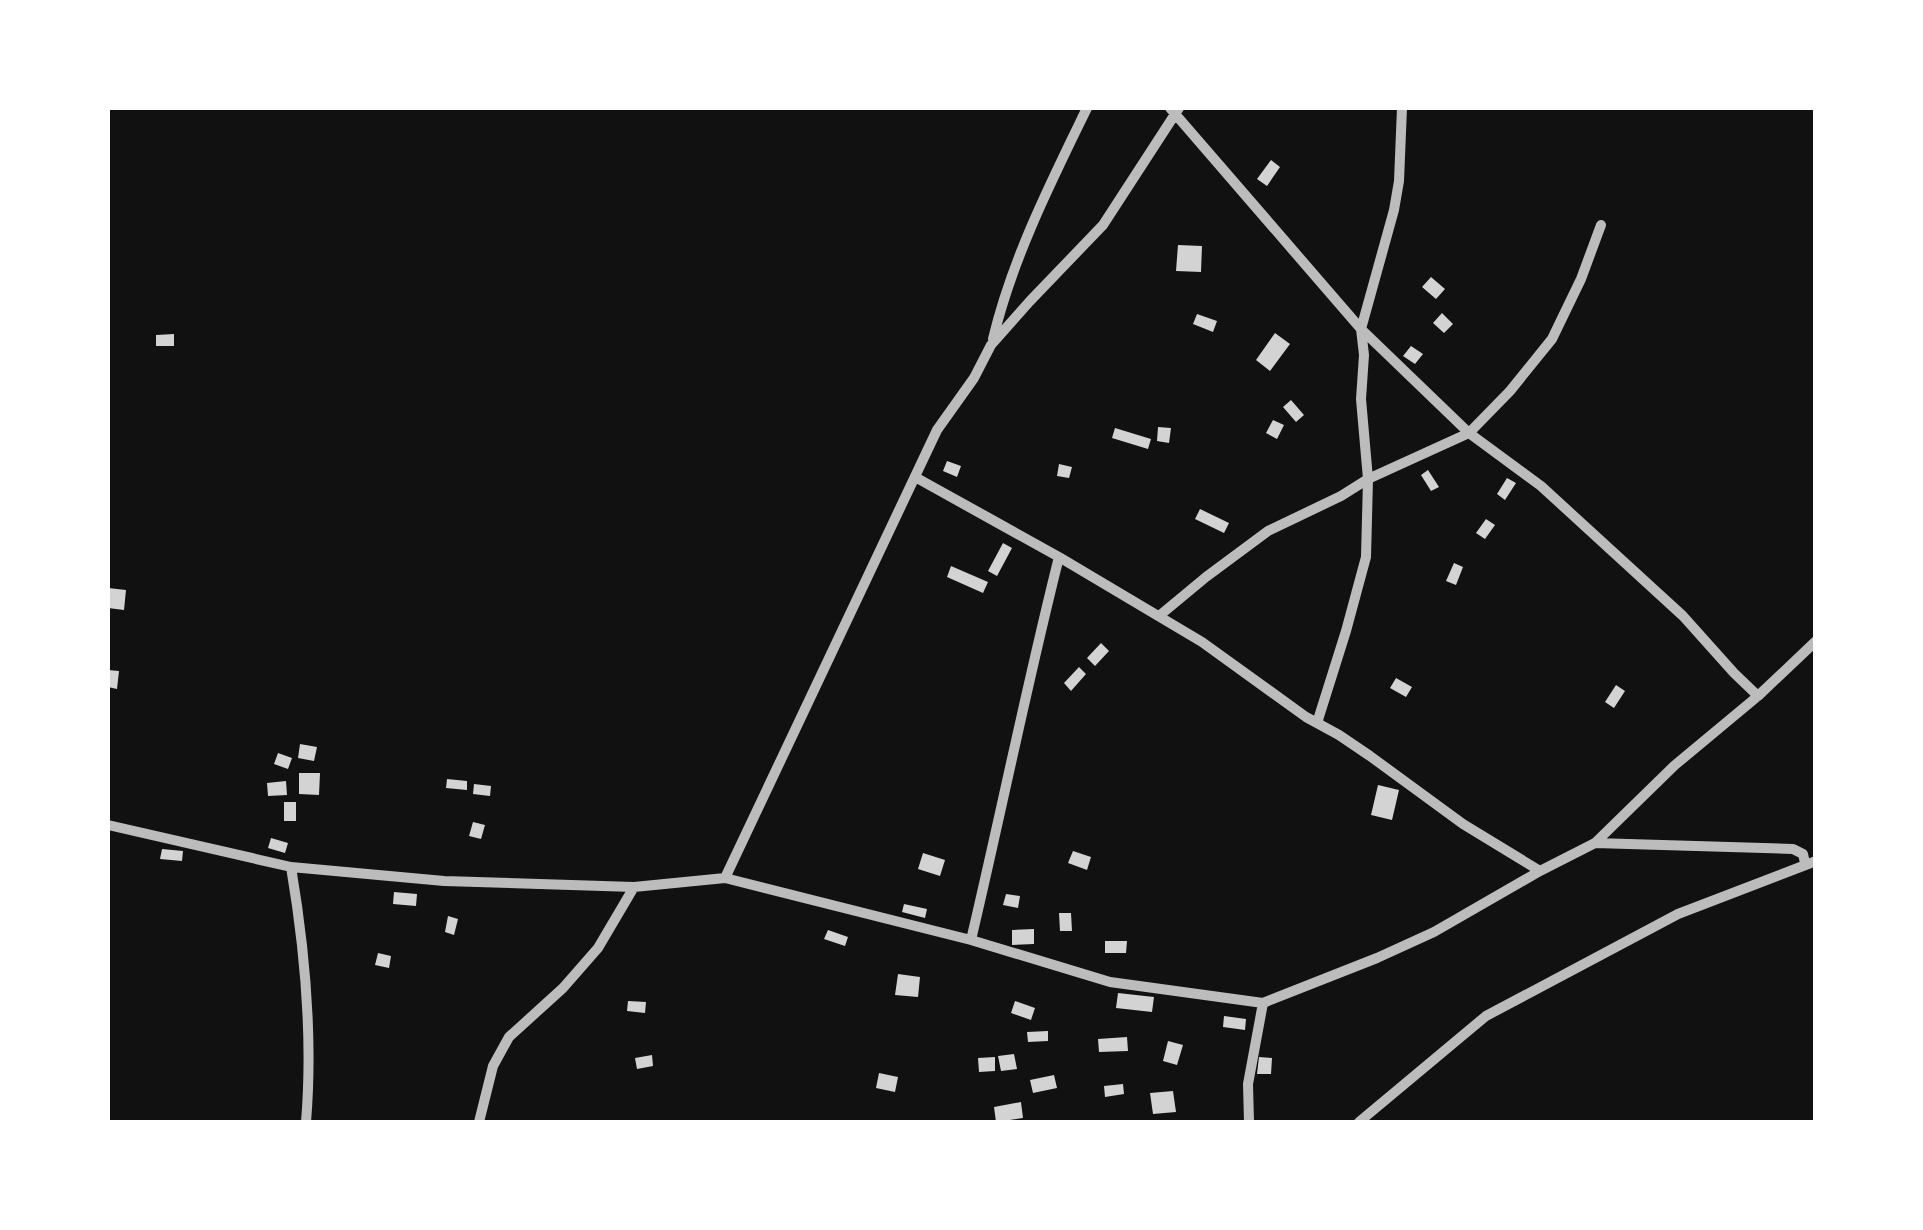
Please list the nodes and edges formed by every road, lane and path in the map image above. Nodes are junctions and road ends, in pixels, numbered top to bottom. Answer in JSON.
{"nodes":[{"id":1,"x":1087,"y":108,"type":"edge"},
{"id":2,"x":1402,"y":108,"type":"edge"},
{"id":3,"x":1174,"y":110,"type":"edge"},
{"id":4,"x":1602,"y":224,"type":"dead end"},
{"id":5,"x":1361,"y":329,"type":"junction"},
{"id":6,"x":991,"y":345,"type":"junction"},
{"id":7,"x":1469,"y":432,"type":"junction"},
{"id":8,"x":915,"y":477,"type":"junction"},
{"id":9,"x":1368,"y":479,"type":"junction"},
{"id":10,"x":1059,"y":558,"type":"junction"},
{"id":11,"x":1159,"y":616,"type":"junction"},
{"id":12,"x":1816,"y":642,"type":"edge"},
{"id":13,"x":1758,"y":696,"type":"junction"},
{"id":14,"x":1317,"y":724,"type":"junction"},
{"id":15,"x":108,"y":825,"type":"edge"},
{"id":16,"x":1595,"y":843,"type":"junction"},
{"id":17,"x":1810,"y":862,"type":"edge"},
{"id":18,"x":291,"y":867,"type":"junction"},
{"id":19,"x":1540,"y":871,"type":"junction"},
{"id":20,"x":725,"y":878,"type":"junction"},
{"id":21,"x":634,"y":887,"type":"junction"},
{"id":22,"x":971,"y":940,"type":"junction"},
{"id":23,"x":1263,"y":1003,"type":"junction"},
{"id":24,"x":306,"y":1122,"type":"edge"},
{"id":25,"x":480,"y":1122,"type":"edge"},
{"id":26,"x":1249,"y":1122,"type":"edge"},
{"id":27,"x":1359,"y":1122,"type":"edge"}],
"edges":[{"from":1,"to":6,"type":"street"},
{"from":2,"to":5,"type":"street"},
{"from":3,"to":5,"type":"street"},
{"from":3,"to":6,"type":"street"},
{"from":4,"to":7,"type":"street"},
{"from":5,"to":7,"type":"street"},
{"from":5,"to":9,"type":"street"},
{"from":6,"to":8,"type":"street"},
{"from":7,"to":9,"type":"street"},
{"from":7,"to":13,"type":"street"},
{"from":8,"to":10,"type":"street"},
{"from":8,"to":20,"type":"street"},
{"from":9,"to":11,"type":"street"},
{"from":9,"to":14,"type":"street"},
{"from":10,"to":11,"type":"street"},
{"from":10,"to":22,"type":"street"},
{"from":11,"to":14,"type":"street"},
{"from":12,"to":13,"type":"street"},
{"from":13,"to":16,"type":"street"},
{"from":14,"to":19,"type":"street"},
{"from":15,"to":18,"type":"street"},
{"from":16,"to":17,"type":"street"},
{"from":16,"to":19,"type":"street"},
{"from":17,"to":27,"type":"street"},
{"from":18,"to":21,"type":"street"},
{"from":18,"to":24,"type":"street"},
{"from":19,"to":23,"type":"street"},
{"from":20,"to":21,"type":"street"},
{"from":20,"to":22,"type":"street"},
{"from":21,"to":25,"type":"street"},
{"from":22,"to":23,"type":"street"},
{"from":23,"to":26,"type":"street"}]}
